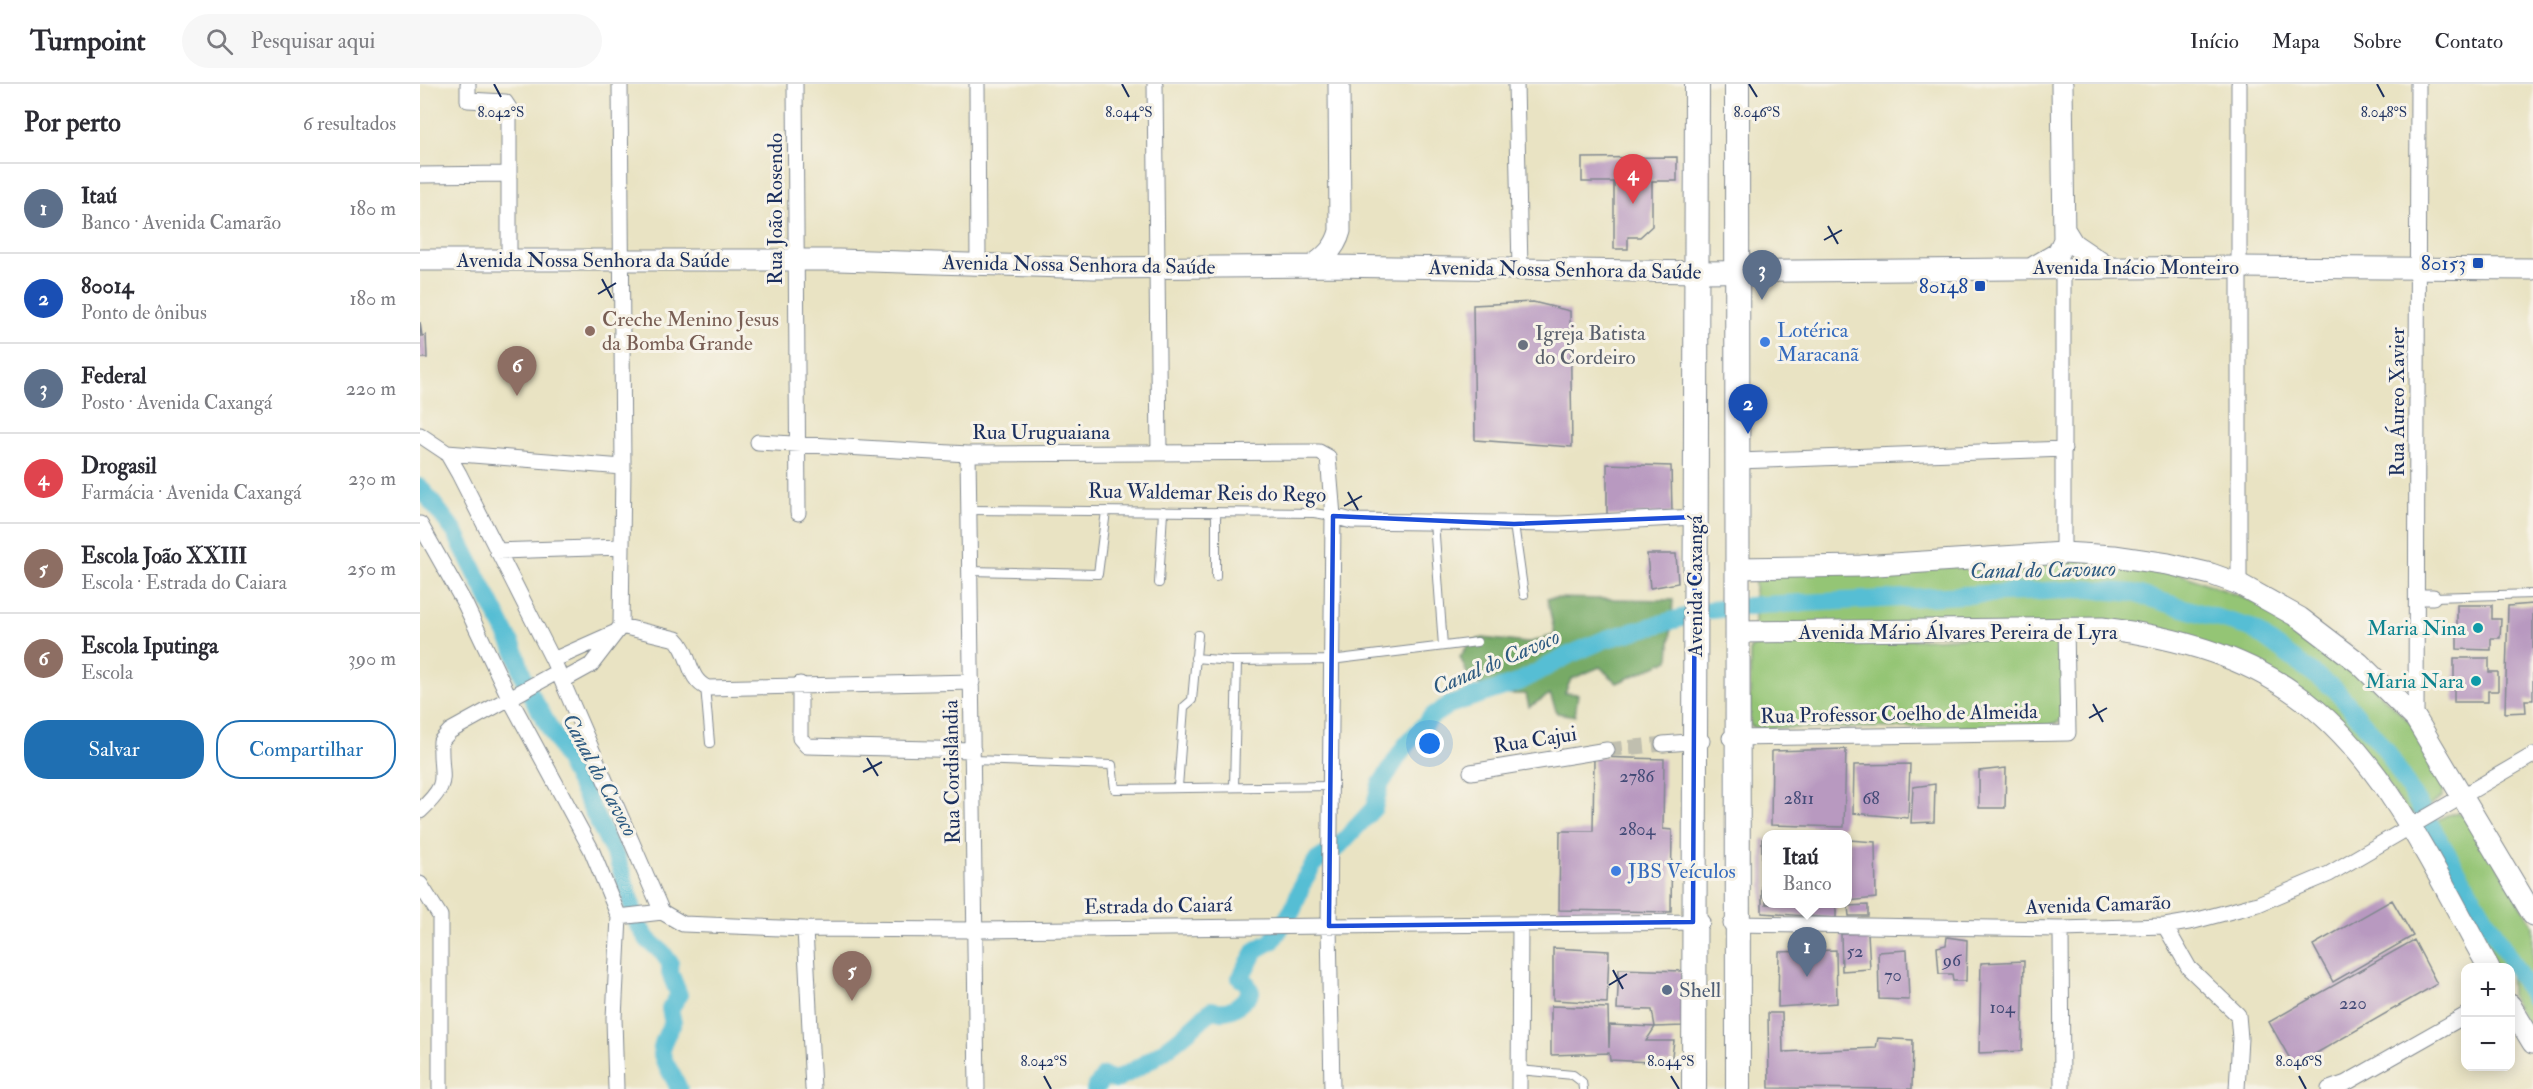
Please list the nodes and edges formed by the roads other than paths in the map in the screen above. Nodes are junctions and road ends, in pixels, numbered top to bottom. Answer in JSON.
{"nodes":[{"id":1,"x":468,"y":84,"type":"edge"},
{"id":2,"x":620,"y":84,"type":"edge"},
{"id":3,"x":795,"y":84,"type":"edge"},
{"id":4,"x":977,"y":84,"type":"edge"},
{"id":5,"x":1155,"y":84,"type":"edge"},
{"id":6,"x":1339,"y":84,"type":"edge"},
{"id":7,"x":1516,"y":84,"type":"edge"},
{"id":8,"x":1697,"y":84,"type":"edge"},
{"id":9,"x":1705,"y":84,"type":"edge"},
{"id":10,"x":1731,"y":84,"type":"edge"},
{"id":11,"x":1737,"y":84,"type":"edge"},
{"id":12,"x":2062,"y":84,"type":"edge"},
{"id":13,"x":2239,"y":84,"type":"edge"},
{"id":14,"x":2418,"y":84,"type":"edge"},
{"id":15,"x":508,"y":174,"type":"junction"},
{"id":16,"x":420,"y":175,"type":"edge"},
{"id":17,"x":1340,"y":231,"type":"junction"},
{"id":18,"x":2065,"y":231,"type":"junction"},
{"id":19,"x":420,"y":260,"type":"edge"},
{"id":20,"x":509,"y":260,"type":"junction"},
{"id":21,"x":621,"y":260,"type":"junction"},
{"id":22,"x":796,"y":260,"type":"junction"},
{"id":23,"x":978,"y":264,"type":"junction"},
{"id":24,"x":1312,"y":266,"type":"junction"},
{"id":25,"x":1366,"y":267,"type":"junction"},
{"id":26,"x":2107,"y":267,"type":"junction"},
{"id":27,"x":2239,"y":267,"type":"junction"},
{"id":28,"x":1157,"y":268,"type":"junction"},
{"id":29,"x":2031,"y":268,"type":"junction"},
{"id":30,"x":2063,"y":268,"type":"junction"},
{"id":31,"x":1520,"y":269,"type":"junction"},
{"id":32,"x":2418,"y":269,"type":"junction"},
{"id":33,"x":2533,"y":269,"type":"edge"},
{"id":34,"x":1734,"y":271,"type":"junction"},
{"id":35,"x":1701,"y":272,"type":"junction"},
{"id":36,"x":420,"y":435,"type":"edge"},
{"id":37,"x":758,"y":442,"type":"dead end"},
{"id":38,"x":799,"y":445,"type":"junction"},
{"id":39,"x":2064,"y":449,"type":"junction"},
{"id":40,"x":447,"y":453,"type":"junction"},
{"id":41,"x":1159,"y":453,"type":"junction"},
{"id":42,"x":968,"y":454,"type":"junction"},
{"id":43,"x":1738,"y":461,"type":"junction"},
{"id":44,"x":623,"y":467,"type":"junction"},
{"id":45,"x":969,"y":510,"type":"junction"},
{"id":46,"x":1106,"y":511,"type":"junction"},
{"id":47,"x":1163,"y":511,"type":"junction"},
{"id":48,"x":1216,"y":512,"type":"junction"},
{"id":49,"x":798,"y":513,"type":"dead end"},
{"id":50,"x":1333,"y":516,"type":"junction"},
{"id":51,"x":1695,"y":517,"type":"junction"},
{"id":52,"x":1434,"y":522,"type":"junction"},
{"id":53,"x":420,"y":524,"type":"edge"},
{"id":54,"x":1514,"y":524,"type":"junction"},
{"id":55,"x":622,"y":547,"type":"junction"},
{"id":56,"x":497,"y":550,"type":"junction"},
{"id":57,"x":2063,"y":553,"type":"junction"},
{"id":58,"x":1699,"y":568,"type":"junction"},
{"id":59,"x":970,"y":571,"type":"junction"},
{"id":60,"x":1735,"y":571,"type":"junction"},
{"id":61,"x":1216,"y":577,"type":"dead end"},
{"id":62,"x":1159,"y":583,"type":"dead end"},
{"id":63,"x":2239,"y":584,"type":"junction"},
{"id":64,"x":2533,"y":594,"type":"edge"},
{"id":65,"x":1524,"y":595,"type":"dead end"},
{"id":66,"x":2417,"y":597,"type":"junction"},
{"id":67,"x":2433,"y":597,"type":"joint"},
{"id":68,"x":2066,"y":627,"type":"junction"},
{"id":69,"x":618,"y":629,"type":"junction"},
{"id":70,"x":1735,"y":630,"type":"junction"},
{"id":71,"x":1198,"y":635,"type":"dead end"},
{"id":72,"x":1477,"y":642,"type":"dead end"},
{"id":73,"x":1443,"y":646,"type":"junction"},
{"id":74,"x":1195,"y":658,"type":"junction"},
{"id":75,"x":1331,"y":660,"type":"junction"},
{"id":76,"x":1237,"y":661,"type":"junction"},
{"id":77,"x":556,"y":672,"type":"junction"},
{"id":78,"x":972,"y":682,"type":"junction"},
{"id":79,"x":800,"y":684,"type":"junction"},
{"id":80,"x":705,"y":686,"type":"junction"},
{"id":81,"x":512,"y":698,"type":"junction"},
{"id":82,"x":2416,"y":720,"type":"junction"},
{"id":83,"x":1733,"y":738,"type":"junction"},
{"id":84,"x":1699,"y":741,"type":"junction"},
{"id":85,"x":710,"y":743,"type":"dead end"},
{"id":86,"x":1663,"y":744,"type":"tunnel mouth"},
{"id":87,"x":1607,"y":750,"type":"tunnel mouth"},
{"id":88,"x":973,"y":755,"type":"junction"},
{"id":89,"x":2533,"y":755,"type":"edge"},
{"id":90,"x":1471,"y":772,"type":"dead end"},
{"id":91,"x":1234,"y":786,"type":"junction"},
{"id":92,"x":1330,"y":786,"type":"junction"},
{"id":93,"x":1178,"y":787,"type":"junction"},
{"id":94,"x":2461,"y":799,"type":"junction"},
{"id":95,"x":420,"y":811,"type":"edge"},
{"id":96,"x":2413,"y":825,"type":"junction"},
{"id":97,"x":420,"y":884,"type":"edge"},
{"id":98,"x":659,"y":913,"type":"junction"},
{"id":99,"x":2533,"y":915,"type":"edge"},
{"id":100,"x":622,"y":917,"type":"junction"},
{"id":101,"x":1698,"y":922,"type":"junction"},
{"id":102,"x":1520,"y":924,"type":"junction"},
{"id":103,"x":1734,"y":924,"type":"junction"},
{"id":104,"x":1329,"y":926,"type":"junction"},
{"id":105,"x":2165,"y":926,"type":"junction"},
{"id":106,"x":805,"y":929,"type":"junction"},
{"id":107,"x":2061,"y":929,"type":"junction"},
{"id":108,"x":976,"y":930,"type":"junction"},
{"id":109,"x":2486,"y":963,"type":"edge"},
{"id":110,"x":2515,"y":1012,"type":"edge"},
{"id":111,"x":2464,"y":1017,"type":"edge"},
{"id":112,"x":2533,"y":1043,"type":"edge"},
{"id":113,"x":1519,"y":1070,"type":"junction"},
{"id":114,"x":2348,"y":1086,"type":"edge"},
{"id":115,"x":440,"y":1089,"type":"edge"},
{"id":116,"x":616,"y":1089,"type":"edge"},
{"id":117,"x":813,"y":1089,"type":"edge"},
{"id":118,"x":977,"y":1089,"type":"edge"},
{"id":119,"x":1332,"y":1089,"type":"edge"},
{"id":120,"x":1519,"y":1089,"type":"edge"},
{"id":121,"x":1583,"y":1089,"type":"edge"},
{"id":122,"x":1694,"y":1089,"type":"edge"},
{"id":123,"x":1703,"y":1089,"type":"edge"},
{"id":124,"x":1732,"y":1089,"type":"edge"},
{"id":125,"x":1737,"y":1089,"type":"edge"},
{"id":126,"x":2062,"y":1089,"type":"edge"},
{"id":127,"x":2237,"y":1089,"type":"edge"},
{"id":128,"x":2329,"y":1089,"type":"edge"}],
"edges":[{"from":1,"to":15,"type":"street"},
{"from":2,"to":21,"type":"street"},
{"from":3,"to":22,"type":"street","name":"Rua João Rosendo"},
{"from":4,"to":23,"type":"street"},
{"from":5,"to":28,"type":"street"},
{"from":6,"to":17,"type":"street"},
{"from":7,"to":31,"type":"street"},
{"from":8,"to":35,"type":"main road","name":"Avenida Caxangá"},
{"from":9,"to":35,"type":"lane"},
{"from":10,"to":34,"type":"lane"},
{"from":11,"to":34,"type":"main road","name":"Avenida Caxangá"},
{"from":12,"to":18,"type":"street"},
{"from":13,"to":27,"type":"street"},
{"from":14,"to":32,"type":"street","name":"Rua Áureo Xavier"},
{"from":15,"to":16,"type":"street"},
{"from":15,"to":20,"type":"street"},
{"from":17,"to":24,"type":"street"},
{"from":17,"to":25,"type":"street"},
{"from":18,"to":26,"type":"street"},
{"from":18,"to":29,"type":"street"},
{"from":19,"to":20,"type":"street","name":"Avenida Nossa Senhora da Saúde"},
{"from":20,"to":21,"type":"street","name":"Avenida Nossa Senhora da Saúde"},
{"from":21,"to":22,"type":"street","name":"Avenida Nossa Senhora da Saúde"},
{"from":21,"to":44,"type":"street"},
{"from":22,"to":23,"type":"street","name":"Avenida Nossa Senhora da Saúde"},
{"from":22,"to":38,"type":"street","name":"Rua João Rosendo"},
{"from":23,"to":28,"type":"street","name":"Avenida Nossa Senhora da Saúde"},
{"from":24,"to":25,"type":"street","name":"Avenida Nossa Senhora da Saúde"},
{"from":24,"to":28,"type":"street","name":"Avenida Nossa Senhora da Saúde"},
{"from":25,"to":31,"type":"street","name":"Avenida Nossa Senhora da Saúde"},
{"from":26,"to":27,"type":"street","name":"Avenida Inácio Monteiro"},
{"from":26,"to":30,"type":"street","name":"Avenida Inácio Monteiro"},
{"from":27,"to":32,"type":"street","name":"Avenida Inácio Monteiro"},
{"from":27,"to":63,"type":"street"},
{"from":28,"to":41,"type":"street"},
{"from":29,"to":30,"type":"street","name":"Avenida Inácio Monteiro"},
{"from":29,"to":34,"type":"street","name":"Avenida Inácio Monteiro"},
{"from":30,"to":39,"type":"street"},
{"from":31,"to":35,"type":"street","name":"Avenida Nossa Senhora da Saúde"},
{"from":32,"to":33,"type":"street","name":"Avenida Inácio Monteiro"},
{"from":32,"to":66,"type":"street","name":"Rua Áureo Xavier"},
{"from":34,"to":35,"type":"street","name":"Avenida Nossa Senhora da Saúde"},
{"from":34,"to":43,"type":"main road","name":"Avenida Caxangá"},
{"from":34,"to":60,"type":"lane"},
{"from":35,"to":51,"type":"main road","name":"Avenida Caxangá"},
{"from":35,"to":58,"type":"lane"},
{"from":36,"to":40,"type":"street"},
{"from":37,"to":38,"type":"street","name":"Rua Uruguaiana"},
{"from":38,"to":42,"type":"street","name":"Rua Uruguaiana"},
{"from":38,"to":49,"type":"street","name":"Rua João Rosendo"},
{"from":39,"to":43,"type":"street"},
{"from":39,"to":57,"type":"street"},
{"from":40,"to":44,"type":"street"},
{"from":40,"to":56,"type":"street"},
{"from":41,"to":42,"type":"street","name":"Rua Uruguaiana"},
{"from":41,"to":50,"type":"street","name":"Rua Uruguaiana"},
{"from":42,"to":45,"type":"street","name":"Rua Cordislândia"},
{"from":43,"to":60,"type":"main road","name":"Avenida Caxangá"},
{"from":44,"to":55,"type":"street"},
{"from":45,"to":46,"type":"lane","name":"Rua Waldemar Reis do Rego"},
{"from":45,"to":59,"type":"street","name":"Rua Cordislândia"},
{"from":46,"to":47,"type":"lane","name":"Rua Waldemar Reis do Rego"},
{"from":46,"to":59,"type":"lane"},
{"from":47,"to":48,"type":"lane","name":"Rua Waldemar Reis do Rego"},
{"from":47,"to":62,"type":"lane"},
{"from":48,"to":50,"type":"lane","name":"Rua Waldemar Reis do Rego"},
{"from":48,"to":61,"type":"lane"},
{"from":50,"to":52,"type":"street","name":"Rua Waldemar Reis do Rego"},
{"from":50,"to":75,"type":"street"},
{"from":51,"to":54,"type":"street","name":"Rua Waldemar Reis do Rego"},
{"from":51,"to":58,"type":"main road","name":"Avenida Caxangá"},
{"from":52,"to":54,"type":"street","name":"Rua Waldemar Reis do Rego"},
{"from":52,"to":73,"type":"lane"},
{"from":53,"to":81,"type":"street"},
{"from":54,"to":65,"type":"lane"},
{"from":55,"to":56,"type":"street"},
{"from":55,"to":69,"type":"street"},
{"from":56,"to":77,"type":"street"},
{"from":57,"to":60,"type":"street"},
{"from":57,"to":63,"type":"street"},
{"from":58,"to":84,"type":"main road","name":"Avenida Caxangá"},
{"from":59,"to":78,"type":"street","name":"Rua Cordislândia"},
{"from":60,"to":70,"type":"main road","name":"Avenida Caxangá"},
{"from":63,"to":82,"type":"street"},
{"from":64,"to":67,"type":"lane"},
{"from":66,"to":67,"type":"street"},
{"from":66,"to":82,"type":"street","name":"Rua Áureo Xavier"},
{"from":68,"to":70,"type":"street","name":"Avenida Mário Álvares Pereira de Lyra"},
{"from":68,"to":83,"type":"street","name":"Rua Professor Coelho de Almeida"},
{"from":68,"to":96,"type":"street","name":"Avenida Mário Álvares Pereira de Lyra"},
{"from":69,"to":77,"type":"street"},
{"from":69,"to":77,"type":"street"},
{"from":69,"to":80,"type":"street"},
{"from":70,"to":83,"type":"main road","name":"Avenida Caxangá"},
{"from":71,"to":74,"type":"lane"},
{"from":72,"to":73,"type":"lane"},
{"from":73,"to":75,"type":"lane"},
{"from":74,"to":76,"type":"lane"},
{"from":74,"to":93,"type":"lane"},
{"from":75,"to":76,"type":"lane"},
{"from":75,"to":92,"type":"street"},
{"from":76,"to":91,"type":"lane"},
{"from":77,"to":81,"type":"street"},
{"from":77,"to":98,"type":"street"},
{"from":78,"to":79,"type":"street"},
{"from":78,"to":88,"type":"street","name":"Rua Cordislândia"},
{"from":79,"to":80,"type":"street"},
{"from":79,"to":88,"type":"street"},
{"from":80,"to":85,"type":"lane"},
{"from":81,"to":95,"type":"street"},
{"from":81,"to":100,"type":"street"},
{"from":82,"to":94,"type":"street"},
{"from":83,"to":103,"type":"main road","name":"Avenida Caxangá"},
{"from":84,"to":86,"type":"street"},
{"from":84,"to":101,"type":"main road","name":"Avenida Caxangá"},
{"from":87,"to":90,"type":"street","name":"Rua Cajui"},
{"from":88,"to":93,"type":"lane"},
{"from":88,"to":108,"type":"street","name":"Rua Cordislândia"},
{"from":89,"to":94,"type":"street","name":"Avenida Camarão"},
{"from":91,"to":92,"type":"lane"},
{"from":91,"to":93,"type":"lane"},
{"from":92,"to":104,"type":"street"},
{"from":94,"to":96,"type":"street","name":"Avenida Camarão"},
{"from":94,"to":99,"type":"street"},
{"from":96,"to":105,"type":"street","name":"Avenida Camarão"},
{"from":96,"to":109,"type":"street","name":"Avenida Mário Álvares Pereira de Lyra"},
{"from":97,"to":115,"type":"street"},
{"from":98,"to":100,"type":"street"},
{"from":98,"to":106,"type":"street","name":"Estrada do Caiará"},
{"from":100,"to":116,"type":"street"},
{"from":101,"to":102,"type":"street","name":"Estrada do Caiará"},
{"from":101,"to":122,"type":"main road","name":"Avenida Caxangá"},
{"from":101,"to":123,"type":"lane"},
{"from":102,"to":104,"type":"street","name":"Estrada do Caiará"},
{"from":102,"to":113,"type":"street"},
{"from":103,"to":107,"type":"street","name":"Avenida Camarão"},
{"from":103,"to":124,"type":"lane"},
{"from":103,"to":125,"type":"main road","name":"Avenida Caxangá"},
{"from":104,"to":108,"type":"street","name":"Estrada do Caiará"},
{"from":104,"to":119,"type":"street"},
{"from":105,"to":107,"type":"street","name":"Avenida Camarão"},
{"from":105,"to":127,"type":"street"},
{"from":106,"to":108,"type":"street","name":"Estrada do Caiará"},
{"from":106,"to":117,"type":"street"},
{"from":107,"to":126,"type":"street"},
{"from":108,"to":118,"type":"street","name":"Rua Cordislândia"},
{"from":110,"to":112,"type":"street"},
{"from":111,"to":114,"type":"street"},
{"from":113,"to":120,"type":"street"},
{"from":113,"to":121,"type":"lane"},
{"from":114,"to":128,"type":"street"}]}
